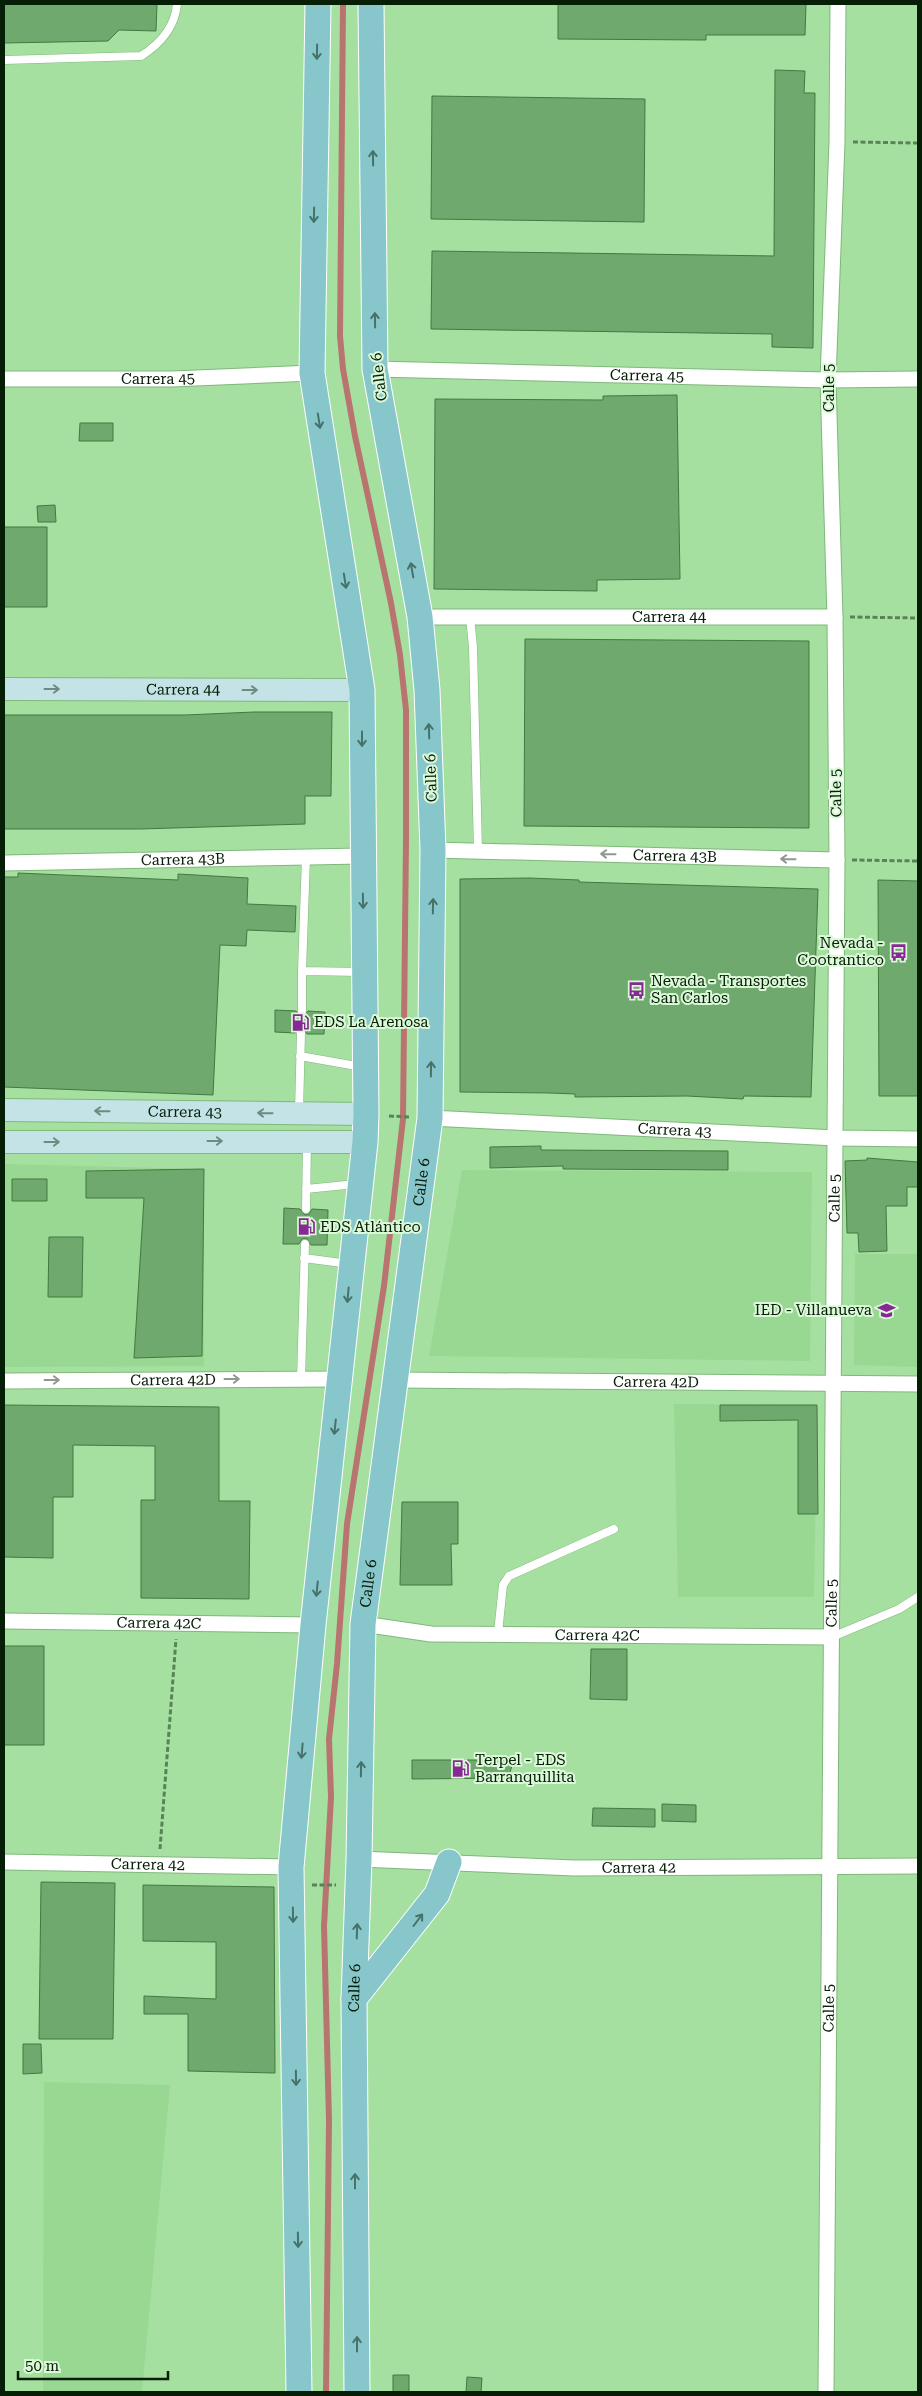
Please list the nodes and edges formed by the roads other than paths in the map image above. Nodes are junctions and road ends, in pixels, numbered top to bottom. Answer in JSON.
{"nodes":[{"id":1,"x":177,"y":4,"type":"edge"},
{"id":2,"x":318,"y":4,"type":"edge"},
{"id":3,"x":371,"y":4,"type":"edge"},
{"id":4,"x":838,"y":4,"type":"edge"},
{"id":5,"x":4,"y":60,"type":"edge"},
{"id":6,"x":375,"y":369,"type":"junction"},
{"id":7,"x":312,"y":373,"type":"junction"},
{"id":8,"x":4,"y":379,"type":"edge"},
{"id":9,"x":918,"y":379,"type":"edge"},
{"id":10,"x":828,"y":380,"type":"junction"},
{"id":11,"x":420,"y":617,"type":"junction"},
{"id":12,"x":470,"y":617,"type":"junction"},
{"id":13,"x":835,"y":617,"type":"junction"},
{"id":14,"x":4,"y":689,"type":"edge"},
{"id":15,"x":362,"y":690,"type":"junction"},
{"id":16,"x":433,"y":850,"type":"junction"},
{"id":17,"x":478,"y":851,"type":"junction"},
{"id":18,"x":362,"y":856,"type":"junction"},
{"id":19,"x":306,"y":857,"type":"junction"},
{"id":20,"x":837,"y":860,"type":"junction"},
{"id":21,"x":4,"y":863,"type":"edge"},
{"id":22,"x":302,"y":971,"type":"junction"},
{"id":23,"x":364,"y":972,"type":"junction"},
{"id":24,"x":302,"y":1011,"type":"dead end"},
{"id":25,"x":301,"y":1033,"type":"dead end"},
{"id":26,"x":300,"y":1056,"type":"junction"},
{"id":27,"x":365,"y":1068,"type":"junction"},
{"id":28,"x":4,"y":1110,"type":"edge"},
{"id":29,"x":298,"y":1113,"type":"junction"},
{"id":30,"x":366,"y":1114,"type":"junction"},
{"id":31,"x":420,"y":1117,"type":"junction"},
{"id":32,"x":836,"y":1138,"type":"junction"},
{"id":33,"x":918,"y":1139,"type":"edge"},
{"id":34,"x":308,"y":1141,"type":"junction"},
{"id":35,"x":4,"y":1142,"type":"edge"},
{"id":36,"x":365,"y":1142,"type":"junction"},
{"id":37,"x":360,"y":1183,"type":"junction"},
{"id":38,"x":306,"y":1188,"type":"junction"},
{"id":39,"x":306,"y":1209,"type":"dead end"},
{"id":40,"x":304,"y":1244,"type":"dead end"},
{"id":41,"x":304,"y":1258,"type":"junction"},
{"id":42,"x":351,"y":1264,"type":"junction"},
{"id":43,"x":300,"y":1379,"type":"junction"},
{"id":44,"x":341,"y":1379,"type":"junction"},
{"id":45,"x":395,"y":1380,"type":"junction"},
{"id":46,"x":4,"y":1381,"type":"edge"},
{"id":47,"x":833,"y":1383,"type":"junction"},
{"id":48,"x":918,"y":1384,"type":"edge"},
{"id":49,"x":614,"y":1529,"type":"dead end"},
{"id":50,"x":918,"y":1598,"type":"edge"},
{"id":51,"x":4,"y":1621,"type":"edge"},
{"id":52,"x":363,"y":1624,"type":"junction"},
{"id":53,"x":313,"y":1626,"type":"junction"},
{"id":54,"x":498,"y":1633,"type":"junction"},
{"id":55,"x":832,"y":1637,"type":"junction"},
{"id":56,"x":360,"y":1859,"type":"junction"},
{"id":57,"x":4,"y":1862,"type":"edge"},
{"id":58,"x":449,"y":1862,"type":"junction"},
{"id":59,"x":829,"y":1866,"type":"junction"},
{"id":60,"x":918,"y":1866,"type":"edge"},
{"id":61,"x":291,"y":1867,"type":"junction"},
{"id":62,"x":354,"y":1999,"type":"junction"},
{"id":63,"x":299,"y":2392,"type":"edge"},
{"id":64,"x":357,"y":2392,"type":"edge"},
{"id":65,"x":826,"y":2392,"type":"edge"}],
"edges":[{"from":1,"to":5,"type":"lane"},
{"from":2,"to":7,"type":"main road","one_way":true},
{"from":6,"to":3,"type":"main road","name":"Calle 6","one_way":true},
{"from":4,"to":10,"type":"street","name":"Calle 5"},
{"from":6,"to":10,"type":"street","name":"Carrera 45"},
{"from":11,"to":6,"type":"main road","name":"Calle 6","one_way":true},
{"from":7,"to":8,"type":"street","name":"Carrera 45"},
{"from":7,"to":15,"type":"main road","one_way":true},
{"from":9,"to":10,"type":"street","name":"Carrera 45"},
{"from":10,"to":13,"type":"street","name":"Calle 5"},
{"from":11,"to":12,"type":"street","name":"Carrera 44"},
{"from":16,"to":11,"type":"main road","name":"Calle 6","one_way":true},
{"from":12,"to":13,"type":"street","name":"Carrera 44"},
{"from":12,"to":17,"type":"lane"},
{"from":13,"to":20,"type":"street","name":"Calle 5"},
{"from":14,"to":15,"type":"street","name":"Carrera 44","one_way":true},
{"from":15,"to":18,"type":"main road","one_way":true},
{"from":16,"to":17,"type":"street","name":"Carrera 43B"},
{"from":31,"to":16,"type":"main road","name":"Calle 6","one_way":true},
{"from":20,"to":17,"type":"street","name":"Carrera 43B","one_way":true},
{"from":18,"to":19,"type":"street","name":"Carrera 43B"},
{"from":18,"to":23,"type":"main road","one_way":true},
{"from":19,"to":21,"type":"street","name":"Carrera 43B"},
{"from":19,"to":22,"type":"lane"},
{"from":20,"to":32,"type":"street","name":"Calle 5"},
{"from":22,"to":23,"type":"lane"},
{"from":22,"to":24,"type":"lane"},
{"from":23,"to":27,"type":"main road"},
{"from":25,"to":26,"type":"lane"},
{"from":26,"to":27,"type":"lane"},
{"from":26,"to":29,"type":"lane"},
{"from":27,"to":30,"type":"main road"},
{"from":29,"to":28,"type":"street","name":"Carrera 43","one_way":true},
{"from":29,"to":30,"type":"street","name":"Carrera 43"},
{"from":30,"to":36,"type":"main road"},
{"from":31,"to":32,"type":"street","name":"Carrera 43"},
{"from":31,"to":45,"type":"main road","name":"Calle 6"},
{"from":32,"to":33,"type":"street","name":"Carrera 43"},
{"from":32,"to":47,"type":"street","name":"Calle 5"},
{"from":35,"to":34,"type":"street","name":"Carrera 43","one_way":true},
{"from":34,"to":36,"type":"street","name":"Carrera 43"},
{"from":34,"to":38,"type":"lane"},
{"from":36,"to":37,"type":"main road"},
{"from":37,"to":38,"type":"lane"},
{"from":37,"to":42,"type":"main road"},
{"from":38,"to":39,"type":"lane"},
{"from":40,"to":41,"type":"lane"},
{"from":41,"to":42,"type":"lane"},
{"from":41,"to":43,"type":"lane"},
{"from":42,"to":44,"type":"main road","one_way":true},
{"from":43,"to":44,"type":"street","name":"Carrera 42D"},
{"from":46,"to":43,"type":"street","name":"Carrera 42D","one_way":true},
{"from":44,"to":53,"type":"main road","one_way":true},
{"from":45,"to":47,"type":"street","name":"Carrera 42D"},
{"from":45,"to":52,"type":"main road","name":"Calle 6"},
{"from":47,"to":48,"type":"street","name":"Carrera 42D"},
{"from":47,"to":55,"type":"street","name":"Calle 5"},
{"from":49,"to":54,"type":"lane"},
{"from":50,"to":55,"type":"lane"},
{"from":51,"to":53,"type":"street","name":"Carrera 42C"},
{"from":52,"to":54,"type":"street","name":"Carrera 42C"},
{"from":56,"to":52,"type":"main road","name":"Calle 6","one_way":true},
{"from":53,"to":61,"type":"main road","one_way":true},
{"from":54,"to":55,"type":"street","name":"Carrera 42C"},
{"from":55,"to":59,"type":"street","name":"Calle 5"},
{"from":56,"to":58,"type":"street","name":"Carrera 42"},
{"from":62,"to":56,"type":"main road","name":"Calle 6","one_way":true},
{"from":57,"to":61,"type":"street","name":"Carrera 42"},
{"from":58,"to":59,"type":"street","name":"Carrera 42"},
{"from":62,"to":58,"type":"main road","one_way":true},
{"from":59,"to":60,"type":"street","name":"Carrera 42"},
{"from":59,"to":65,"type":"street","name":"Calle 5"},
{"from":61,"to":63,"type":"main road","one_way":true},
{"from":64,"to":62,"type":"main road","name":"Calle 6","one_way":true}]}
